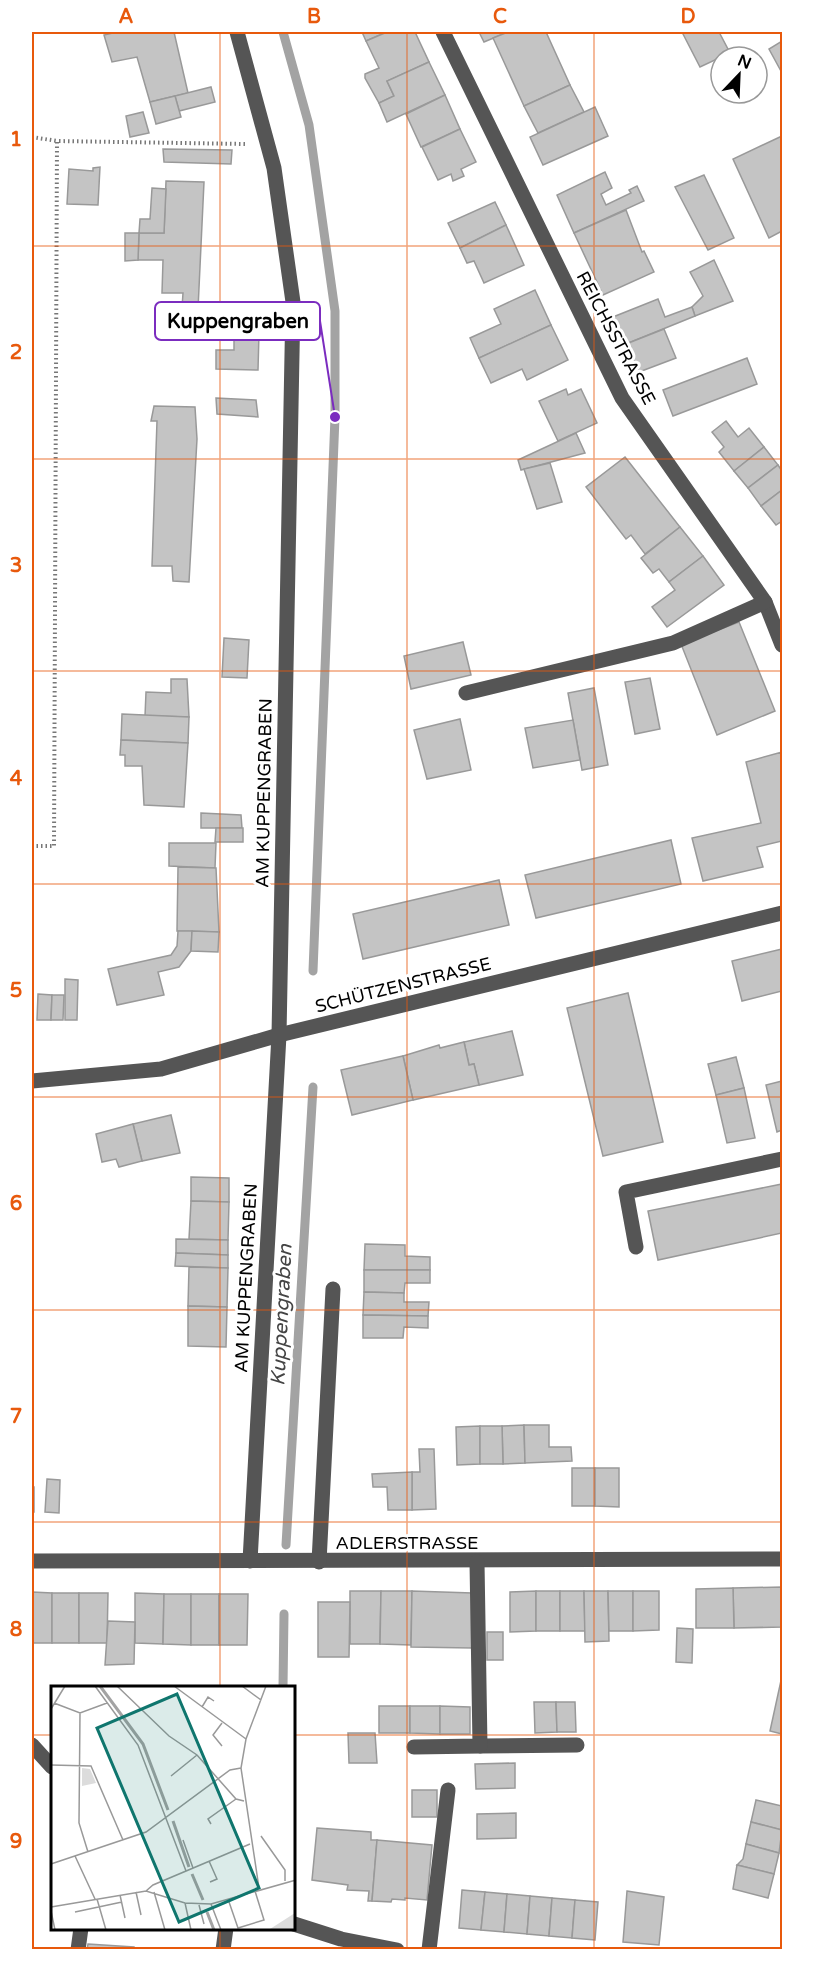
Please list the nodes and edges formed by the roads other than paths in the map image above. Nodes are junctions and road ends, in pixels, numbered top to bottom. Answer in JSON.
{"nodes":[{"id":1,"x":237,"y":32,"type":"edge"},
{"id":2,"x":444,"y":32,"type":"edge"},
{"id":3,"x":765,"y":602,"type":"junction"},
{"id":4,"x":783,"y":645,"type":"edge"},
{"id":5,"x":466,"y":693,"type":"dead end"},
{"id":6,"x":783,"y":913,"type":"edge"},
{"id":7,"x":279,"y":1035,"type":"junction"},
{"id":8,"x":32,"y":1081,"type":"edge"},
{"id":9,"x":783,"y":1159,"type":"edge"},
{"id":10,"x":636,"y":1247,"type":"dead end"},
{"id":11,"x":333,"y":1289,"type":"dead end"},
{"id":12,"x":783,"y":1560,"type":"edge"},
{"id":13,"x":32,"y":1561,"type":"edge"},
{"id":14,"x":250,"y":1561,"type":"junction"},
{"id":15,"x":319,"y":1562,"type":"junction"},
{"id":16,"x":477,"y":1562,"type":"junction"},
{"id":17,"x":32,"y":1745,"type":"edge"},
{"id":18,"x":577,"y":1745,"type":"dead end"},
{"id":19,"x":480,"y":1746,"type":"junction"},
{"id":20,"x":414,"y":1748,"type":"dead end"},
{"id":21,"x":51,"y":1766,"type":"edge"},
{"id":22,"x":448,"y":1790,"type":"dead end"},
{"id":23,"x":296,"y":1925,"type":"edge"},
{"id":24,"x":81,"y":1930,"type":"edge"},
{"id":25,"x":226,"y":1930,"type":"edge"},
{"id":26,"x":341,"y":1944,"type":"edge"},
{"id":27,"x":78,"y":1950,"type":"edge"},
{"id":28,"x":223,"y":1950,"type":"edge"},
{"id":29,"x":398,"y":1950,"type":"edge"},
{"id":30,"x":429,"y":1950,"type":"edge"}],
"edges":[{"from":1,"to":7,"type":"street","name":"AM KUPPENGRABEN"},
{"from":2,"to":3,"type":"street","name":"REICHSSTRASSE"},
{"from":3,"to":4,"type":"street","name":"REICHSSTRASSE"},
{"from":3,"to":5,"type":"street"},
{"from":6,"to":7,"type":"street","name":"SCHÜTZENSTRASSE"},
{"from":7,"to":8,"type":"street","name":"SCHÜTZENSTRASSE"},
{"from":7,"to":14,"type":"street","name":"AM KUPPENGRABEN"},
{"from":9,"to":10,"type":"street"},
{"from":11,"to":15,"type":"street"},
{"from":12,"to":16,"type":"street","name":"ADLERSTRASSE"},
{"from":13,"to":14,"type":"street","name":"ADLERSTRASSE"},
{"from":14,"to":15,"type":"street","name":"ADLERSTRASSE"},
{"from":15,"to":16,"type":"street","name":"ADLERSTRASSE"},
{"from":16,"to":19,"type":"street"},
{"from":17,"to":21,"type":"street"},
{"from":18,"to":19,"type":"street"},
{"from":19,"to":20,"type":"street"},
{"from":22,"to":30,"type":"street"},
{"from":23,"to":26,"type":"street"},
{"from":24,"to":27,"type":"street"},
{"from":25,"to":28,"type":"street"},
{"from":26,"to":29,"type":"street"}]}
